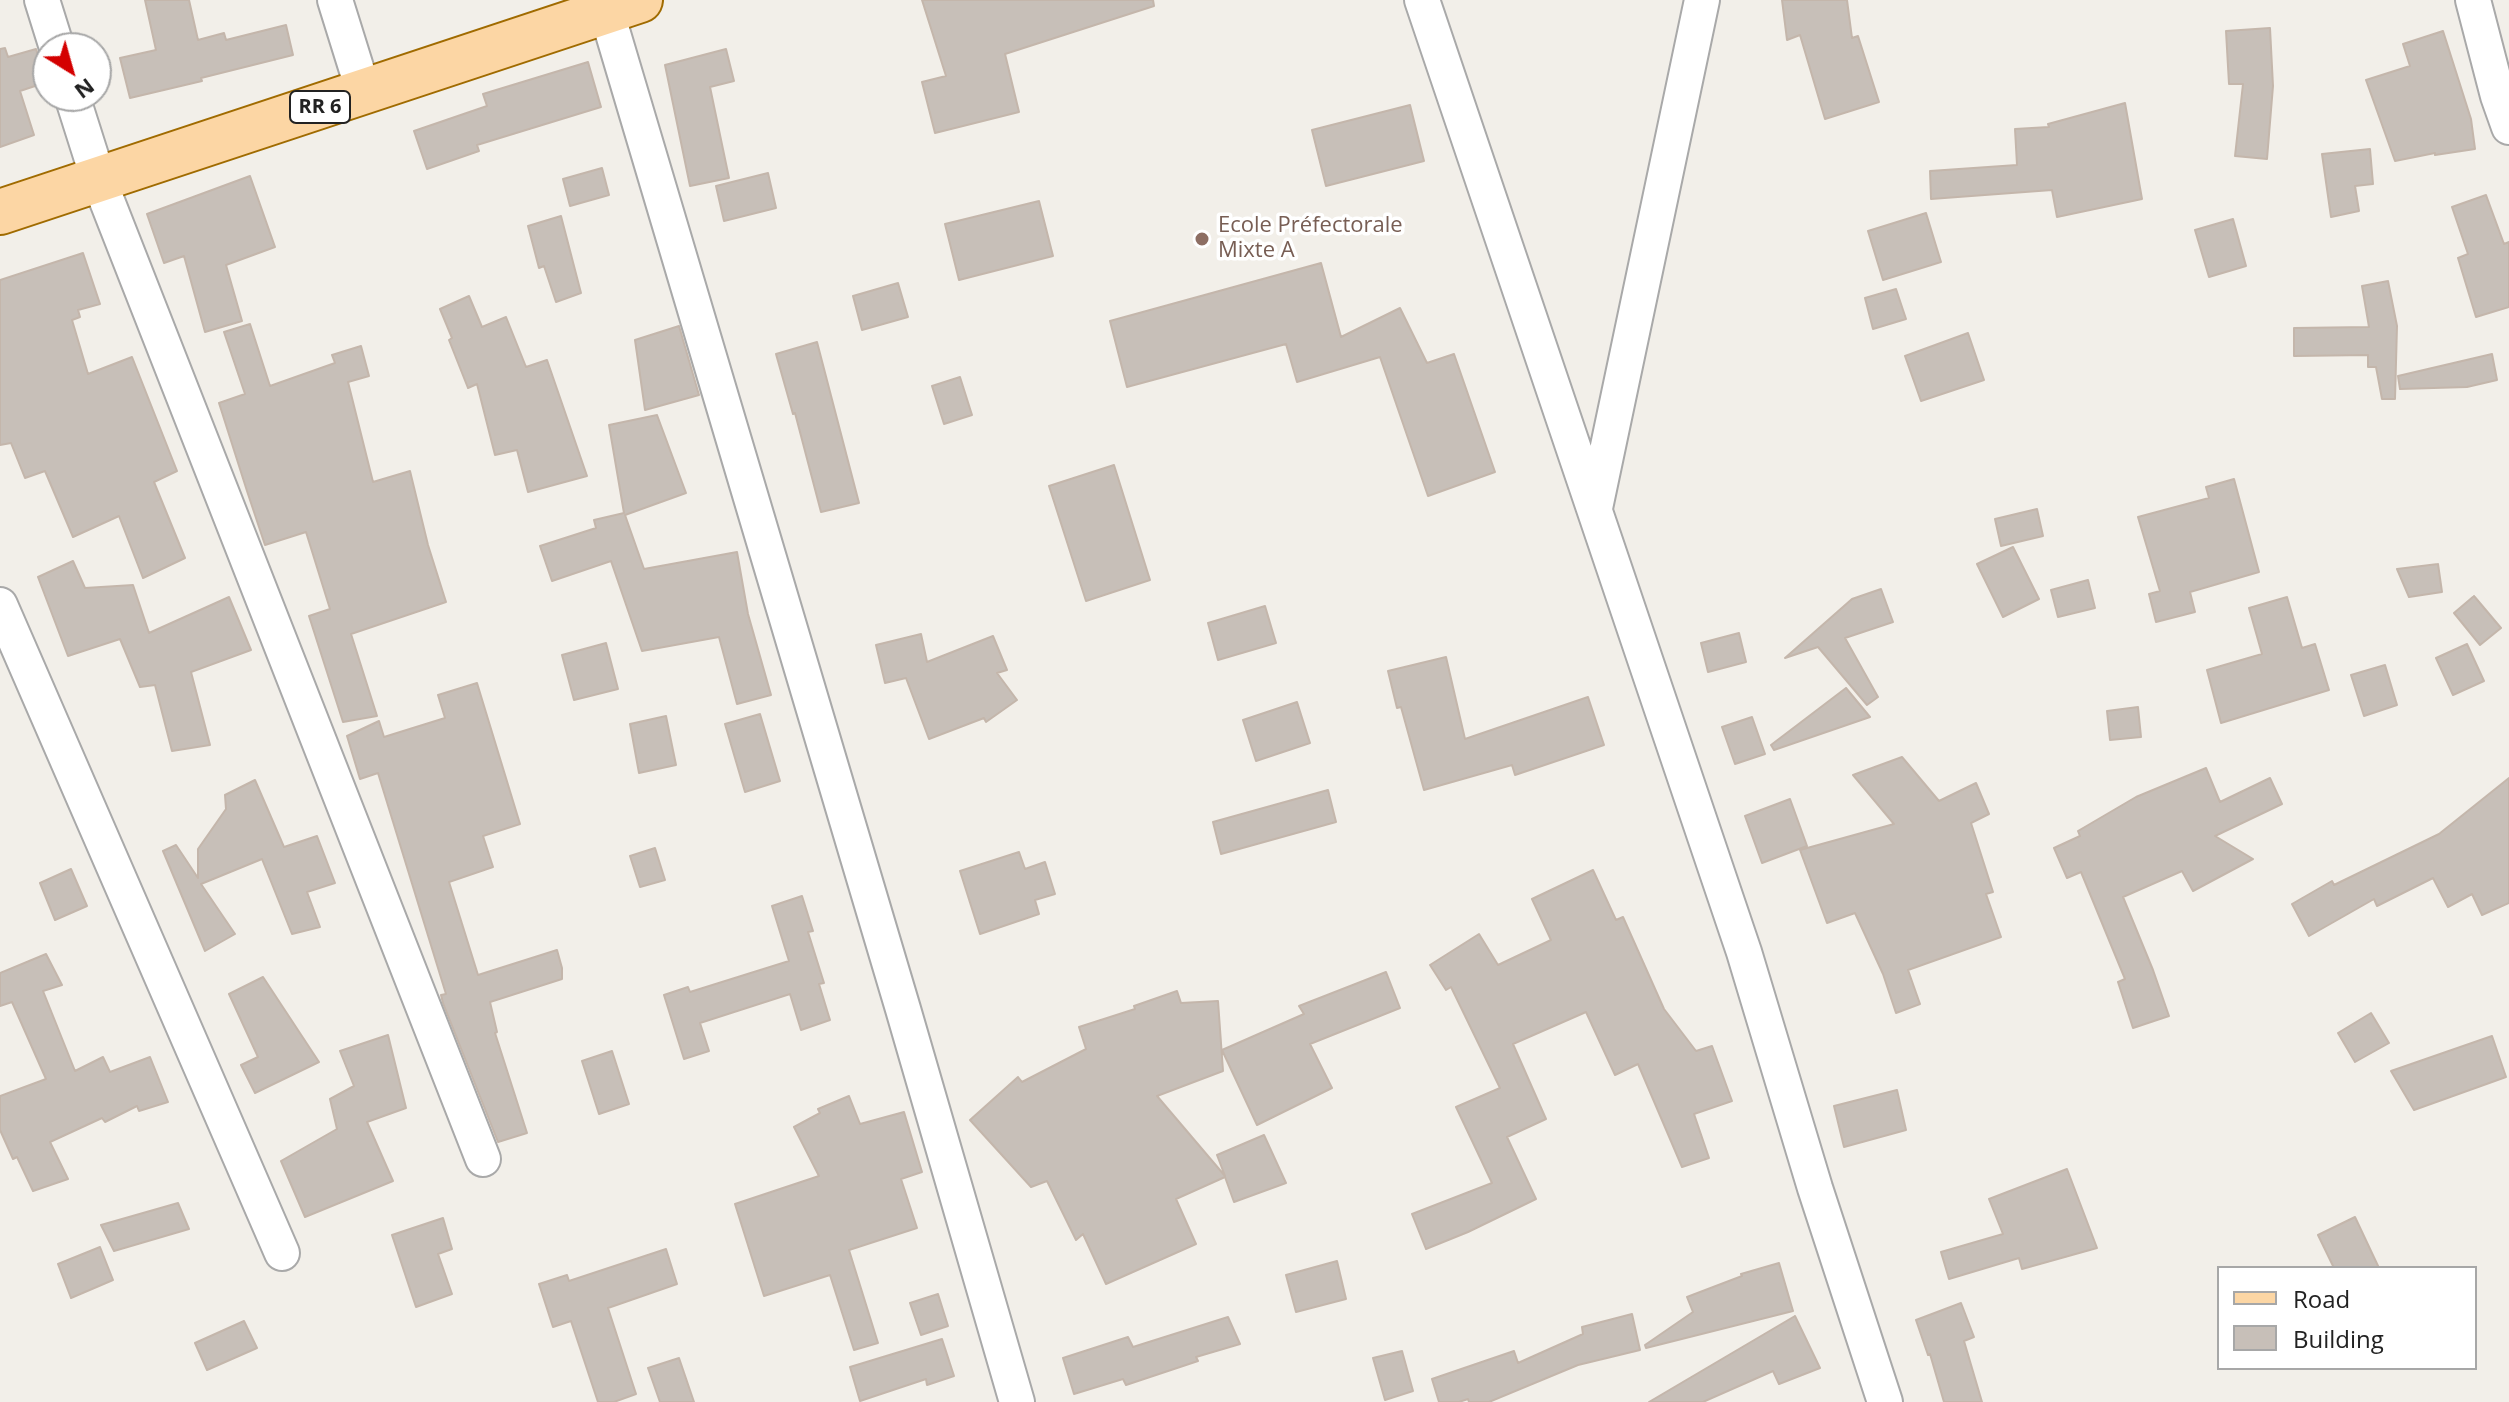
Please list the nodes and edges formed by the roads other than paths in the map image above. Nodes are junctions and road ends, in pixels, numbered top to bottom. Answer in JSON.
{"nodes":[{"id":1,"x":42,"y":0,"type":"edge"},
{"id":2,"x":335,"y":0,"type":"edge"},
{"id":3,"x":1422,"y":0,"type":"edge"},
{"id":4,"x":1702,"y":0,"type":"edge"},
{"id":5,"x":2473,"y":0,"type":"edge"},
{"id":6,"x":616,"y":4,"type":"edge"},
{"id":7,"x":52,"y":32,"type":"edge"},
{"id":8,"x":364,"y":93,"type":"junction"},
{"id":9,"x":77,"y":112,"type":"edge"},
{"id":10,"x":2509,"y":127,"type":"edge"},
{"id":11,"x":98,"y":178,"type":"junction"},
{"id":12,"x":0,"y":212,"type":"edge"},
{"id":13,"x":1594,"y":509,"type":"junction"},
{"id":14,"x":0,"y":605,"type":"edge"},
{"id":15,"x":483,"y":1159,"type":"dead end"},
{"id":16,"x":282,"y":1253,"type":"dead end"},
{"id":17,"x":1017,"y":1402,"type":"edge"},
{"id":18,"x":1885,"y":1402,"type":"edge"}],
"edges":[{"from":1,"to":7,"type":"street"},
{"from":2,"to":8,"type":"street"},
{"from":3,"to":13,"type":"street"},
{"from":4,"to":13,"type":"street"},
{"from":5,"to":10,"type":"street"},
{"from":6,"to":8,"type":"main road","number":"RR 6"},
{"from":6,"to":17,"type":"street"},
{"from":8,"to":11,"type":"main road","number":"RR 6"},
{"from":9,"to":11,"type":"street"},
{"from":11,"to":12,"type":"main road","number":"RR 6"},
{"from":11,"to":15,"type":"street"},
{"from":13,"to":18,"type":"street"},
{"from":14,"to":16,"type":"street"}]}
